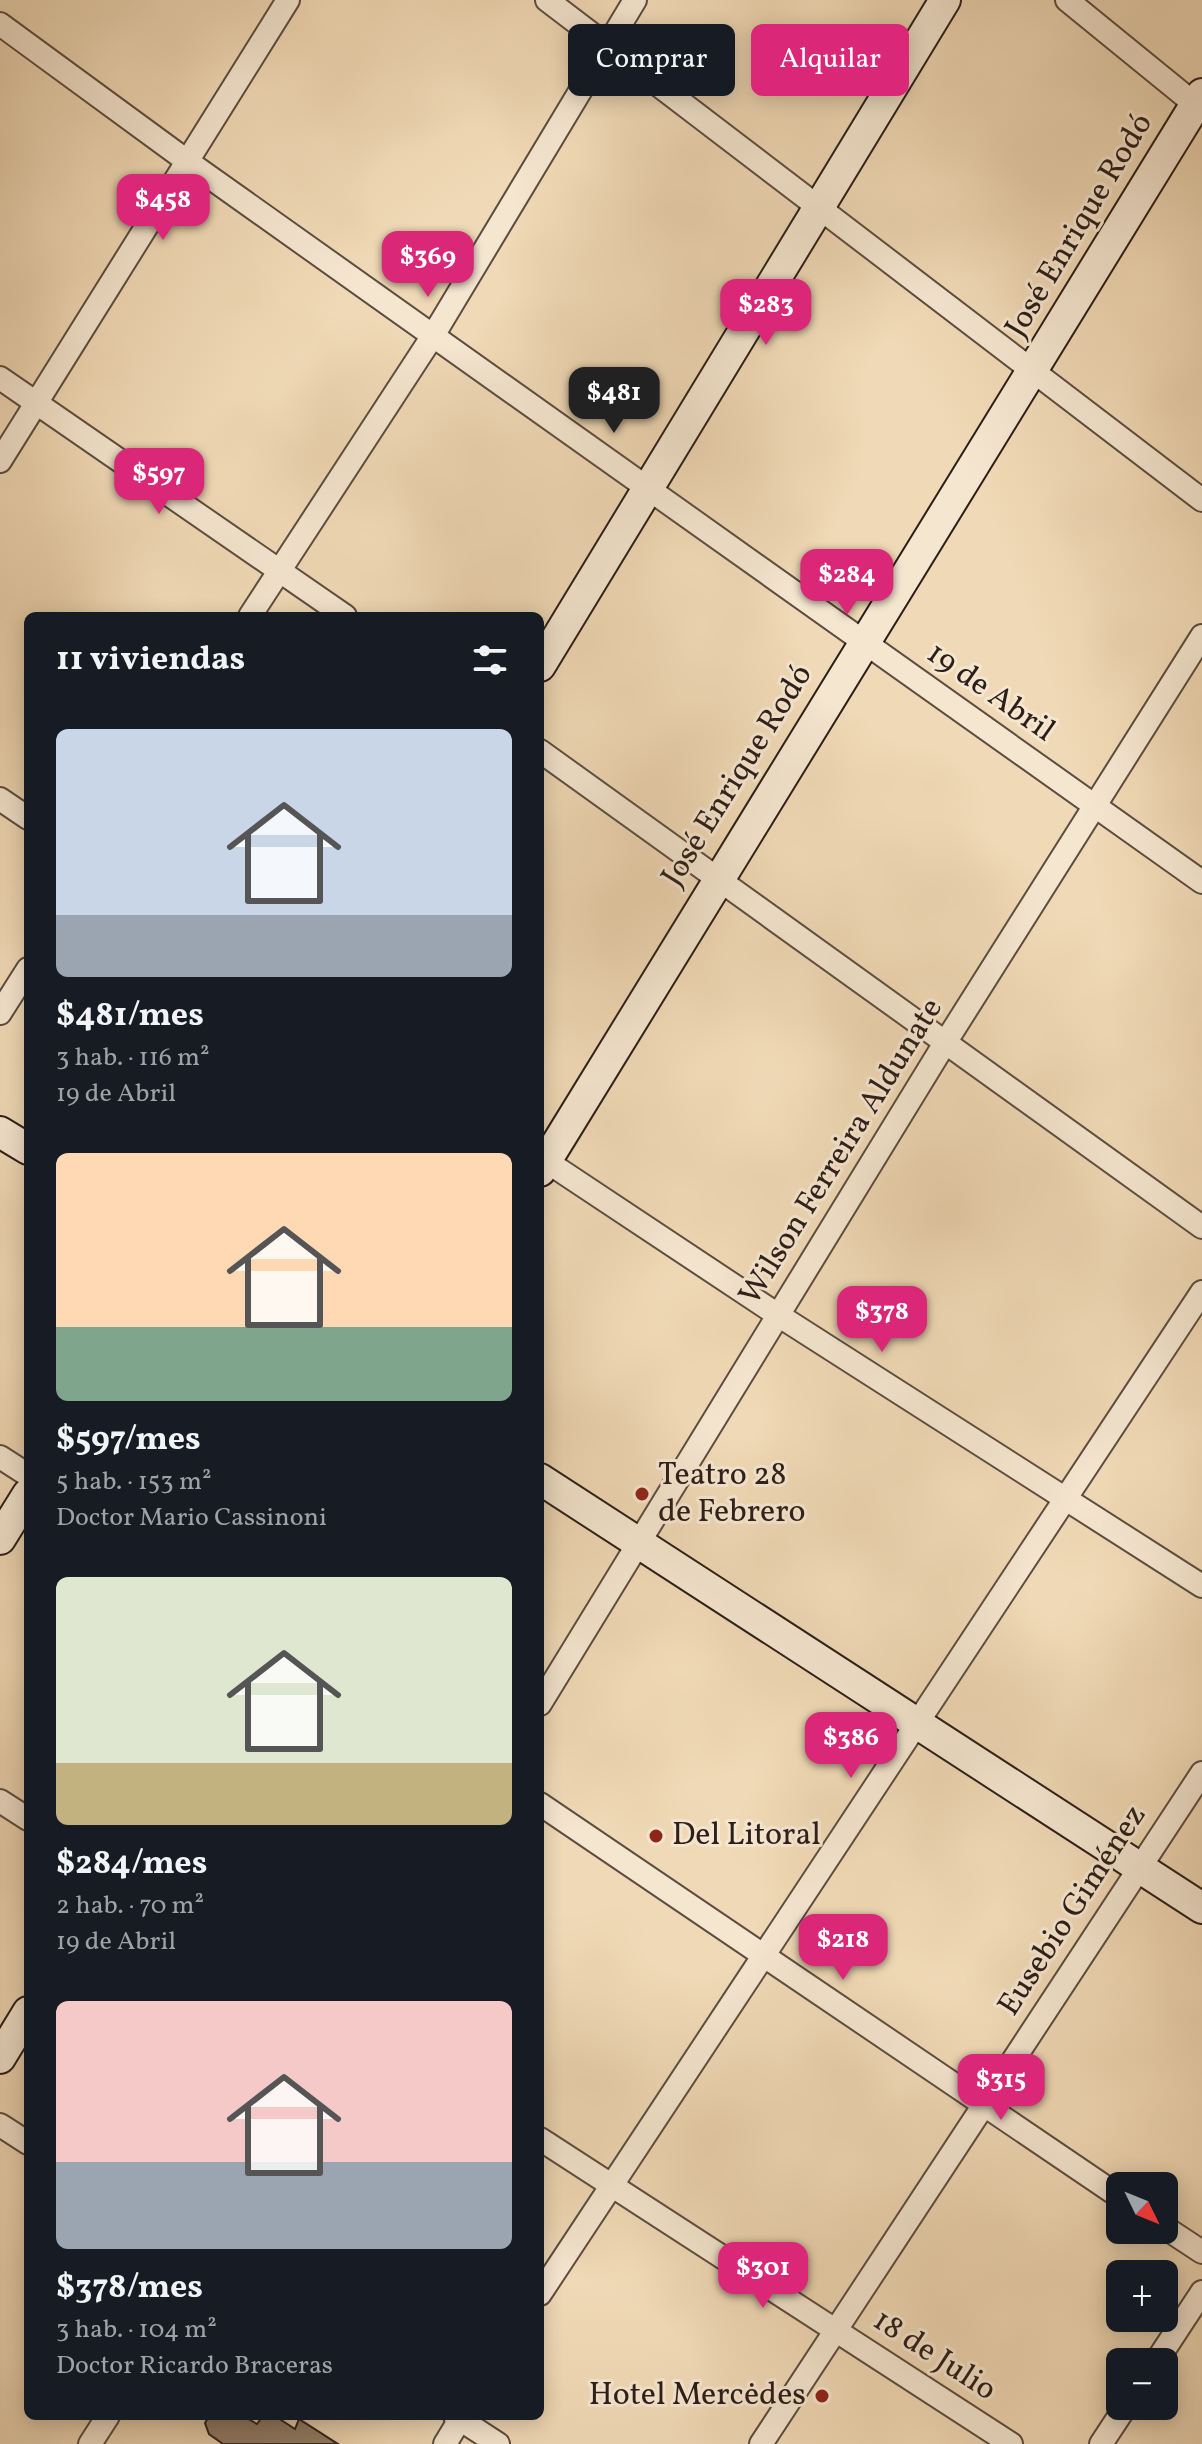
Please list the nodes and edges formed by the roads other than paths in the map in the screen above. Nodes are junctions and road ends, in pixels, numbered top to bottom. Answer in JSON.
{"nodes":[{"id":1,"x":288,"y":0,"type":"edge"},
{"id":2,"x":547,"y":0,"type":"edge"},
{"id":3,"x":635,"y":0,"type":"edge"},
{"id":4,"x":945,"y":0,"type":"edge"},
{"id":5,"x":1067,"y":0,"type":"edge"},
{"id":6,"x":0,"y":24,"type":"edge"},
{"id":7,"x":578,"y":24,"type":"edge"},
{"id":8,"x":620,"y":24,"type":"edge"},
{"id":9,"x":576,"y":96,"type":"edge"},
{"id":10,"x":671,"y":96,"type":"edge"},
{"id":11,"x":1200,"y":103,"type":"edge"},
{"id":12,"x":187,"y":161,"type":"junction"},
{"id":13,"x":819,"y":209,"type":"junction"},
{"id":14,"x":434,"y":334,"type":"junction"},
{"id":15,"x":1033,"y":374,"type":"junction"},
{"id":16,"x":0,"y":378,"type":"edge"},
{"id":17,"x":36,"y":403,"type":"junction"},
{"id":18,"x":0,"y":461,"type":"edge"},
{"id":19,"x":648,"y":488,"type":"junction"},
{"id":20,"x":1202,"y":500,"type":"edge"},
{"id":21,"x":279,"y":571,"type":"junction"},
{"id":22,"x":253,"y":612,"type":"edge"},
{"id":23,"x":339,"y":612,"type":"edge"},
{"id":24,"x":1202,"y":636,"type":"edge"},
{"id":25,"x":863,"y":642,"type":"junction"},
{"id":26,"x":544,"y":659,"type":"edge"},
{"id":27,"x":544,"y":754,"type":"edge"},
{"id":28,"x":0,"y":799,"type":"edge"},
{"id":29,"x":1096,"y":807,"type":"junction"},
{"id":30,"x":24,"y":815,"type":"edge"},
{"id":31,"x":718,"y":878,"type":"junction"},
{"id":32,"x":1202,"y":882,"type":"edge"},
{"id":33,"x":24,"y":975,"type":"edge"},
{"id":34,"x":0,"y":1013,"type":"edge"},
{"id":35,"x":945,"y":1043,"type":"junction"},
{"id":36,"x":0,"y":1132,"type":"edge"},
{"id":37,"x":24,"y":1147,"type":"edge"},
{"id":38,"x":544,"y":1160,"type":"edge"},
{"id":39,"x":544,"y":1164,"type":"edge"},
{"id":40,"x":1202,"y":1227,"type":"edge"},
{"id":41,"x":1202,"y":1292,"type":"edge"},
{"id":42,"x":778,"y":1315,"type":"junction"},
{"id":43,"x":0,"y":1457,"type":"edge"},
{"id":44,"x":24,"y":1472,"type":"edge"},
{"id":45,"x":544,"y":1482,"type":"edge"},
{"id":46,"x":1065,"y":1498,"type":"junction"},
{"id":47,"x":24,"y":1500,"type":"edge"},
{"id":48,"x":0,"y":1539,"type":"edge"},
{"id":49,"x":640,"y":1542,"type":"junction"},
{"id":50,"x":1202,"y":1586,"type":"edge"},
{"id":51,"x":544,"y":1698,"type":"edge"},
{"id":52,"x":917,"y":1723,"type":"junction"},
{"id":53,"x":1202,"y":1773,"type":"edge"},
{"id":54,"x":0,"y":1801,"type":"edge"},
{"id":55,"x":544,"y":1807,"type":"edge"},
{"id":56,"x":24,"y":1816,"type":"edge"},
{"id":57,"x":1140,"y":1867,"type":"junction"},
{"id":58,"x":1202,"y":1908,"type":"edge"},
{"id":59,"x":762,"y":1955,"type":"junction"},
{"id":60,"x":24,"y":2019,"type":"edge"},
{"id":61,"x":0,"y":2058,"type":"edge"},
{"id":62,"x":984,"y":2105,"type":"junction"},
{"id":63,"x":0,"y":2125,"type":"edge"},
{"id":64,"x":24,"y":2140,"type":"edge"},
{"id":65,"x":544,"y":2142,"type":"edge"},
{"id":66,"x":610,"y":2184,"type":"junction"},
{"id":67,"x":1106,"y":2188,"type":"edge"},
{"id":68,"x":1178,"y":2236,"type":"edge"},
{"id":69,"x":1202,"y":2252,"type":"edge"},
{"id":70,"x":544,"y":2288,"type":"edge"},
{"id":71,"x":1202,"y":2292,"type":"edge"},
{"id":72,"x":837,"y":2330,"type":"junction"},
{"id":73,"x":1165,"y":2348,"type":"edge"},
{"id":74,"x":105,"y":2420,"type":"edge"},
{"id":75,"x":457,"y":2420,"type":"edge"},
{"id":76,"x":464,"y":2420,"type":"edge"},
{"id":77,"x":1117,"y":2420,"type":"edge"},
{"id":78,"x":498,"y":2443,"type":"edge"},
{"id":79,"x":90,"y":2444,"type":"edge"},
{"id":80,"x":445,"y":2444,"type":"edge"},
{"id":81,"x":473,"y":2444,"type":"edge"},
{"id":82,"x":761,"y":2444,"type":"edge"},
{"id":83,"x":1011,"y":2444,"type":"edge"},
{"id":84,"x":1101,"y":2444,"type":"edge"}],
"edges":[{"from":1,"to":12,"type":"street"},
{"from":2,"to":7,"type":"street"},
{"from":3,"to":8,"type":"street"},
{"from":4,"to":13,"type":"street"},
{"from":5,"to":11,"type":"street"},
{"from":6,"to":12,"type":"street","name":"19 de Abril"},
{"from":9,"to":14,"type":"street"},
{"from":10,"to":13,"type":"street"},
{"from":11,"to":15,"type":"street","name":"José Enrique Rodó"},
{"from":12,"to":14,"type":"street","name":"19 de Abril"},
{"from":12,"to":17,"type":"street"},
{"from":13,"to":15,"type":"street"},
{"from":13,"to":19,"type":"street"},
{"from":14,"to":19,"type":"street","name":"19 de Abril"},
{"from":14,"to":21,"type":"street"},
{"from":15,"to":20,"type":"street"},
{"from":15,"to":25,"type":"street","name":"José Enrique Rodó"},
{"from":16,"to":17,"type":"street"},
{"from":17,"to":18,"type":"street"},
{"from":17,"to":21,"type":"street"},
{"from":19,"to":25,"type":"street","name":"19 de Abril"},
{"from":19,"to":26,"type":"street"},
{"from":21,"to":22,"type":"street"},
{"from":21,"to":23,"type":"street"},
{"from":24,"to":29,"type":"street","name":"Wilson Ferreira Aldunate"},
{"from":25,"to":29,"type":"street","name":"19 de Abril"},
{"from":25,"to":31,"type":"street","name":"José Enrique Rodó"},
{"from":27,"to":31,"type":"street"},
{"from":28,"to":30,"type":"street"},
{"from":29,"to":32,"type":"street","name":"19 de Abril"},
{"from":29,"to":35,"type":"street","name":"Wilson Ferreira Aldunate"},
{"from":31,"to":35,"type":"street"},
{"from":31,"to":38,"type":"street","name":"José Enrique Rodó"},
{"from":33,"to":34,"type":"street"},
{"from":35,"to":40,"type":"street"},
{"from":35,"to":42,"type":"street","name":"Wilson Ferreira Aldunate"},
{"from":36,"to":37,"type":"street"},
{"from":39,"to":42,"type":"street"},
{"from":41,"to":46,"type":"street"},
{"from":42,"to":46,"type":"street"},
{"from":42,"to":49,"type":"street","name":"Wilson Ferreira Aldunate"},
{"from":43,"to":44,"type":"street"},
{"from":45,"to":49,"type":"street"},
{"from":46,"to":50,"type":"street"},
{"from":46,"to":52,"type":"street"},
{"from":47,"to":48,"type":"street"},
{"from":49,"to":51,"type":"street","name":"Wilson Ferreira Aldunate"},
{"from":49,"to":52,"type":"street"},
{"from":52,"to":57,"type":"street"},
{"from":52,"to":59,"type":"street"},
{"from":53,"to":57,"type":"street","name":"Eusebio Giménez"},
{"from":54,"to":56,"type":"street"},
{"from":55,"to":59,"type":"street"},
{"from":57,"to":58,"type":"street"},
{"from":57,"to":62,"type":"street","name":"Eusebio Giménez"},
{"from":59,"to":62,"type":"street"},
{"from":59,"to":66,"type":"street"},
{"from":60,"to":61,"type":"street"},
{"from":62,"to":67,"type":"street"},
{"from":62,"to":72,"type":"street","name":"Eusebio Giménez"},
{"from":63,"to":64,"type":"street"},
{"from":65,"to":66,"type":"street","name":"18 de Julio"},
{"from":66,"to":70,"type":"street"},
{"from":66,"to":72,"type":"street","name":"18 de Julio"},
{"from":68,"to":69,"type":"street"},
{"from":71,"to":73,"type":"street"},
{"from":72,"to":82,"type":"street","name":"Eusebio Giménez"},
{"from":72,"to":83,"type":"street","name":"18 de Julio"},
{"from":74,"to":79,"type":"street"},
{"from":75,"to":80,"type":"street"},
{"from":76,"to":78,"type":"street"},
{"from":77,"to":84,"type":"street"},
{"from":78,"to":81,"type":"street"}]}
